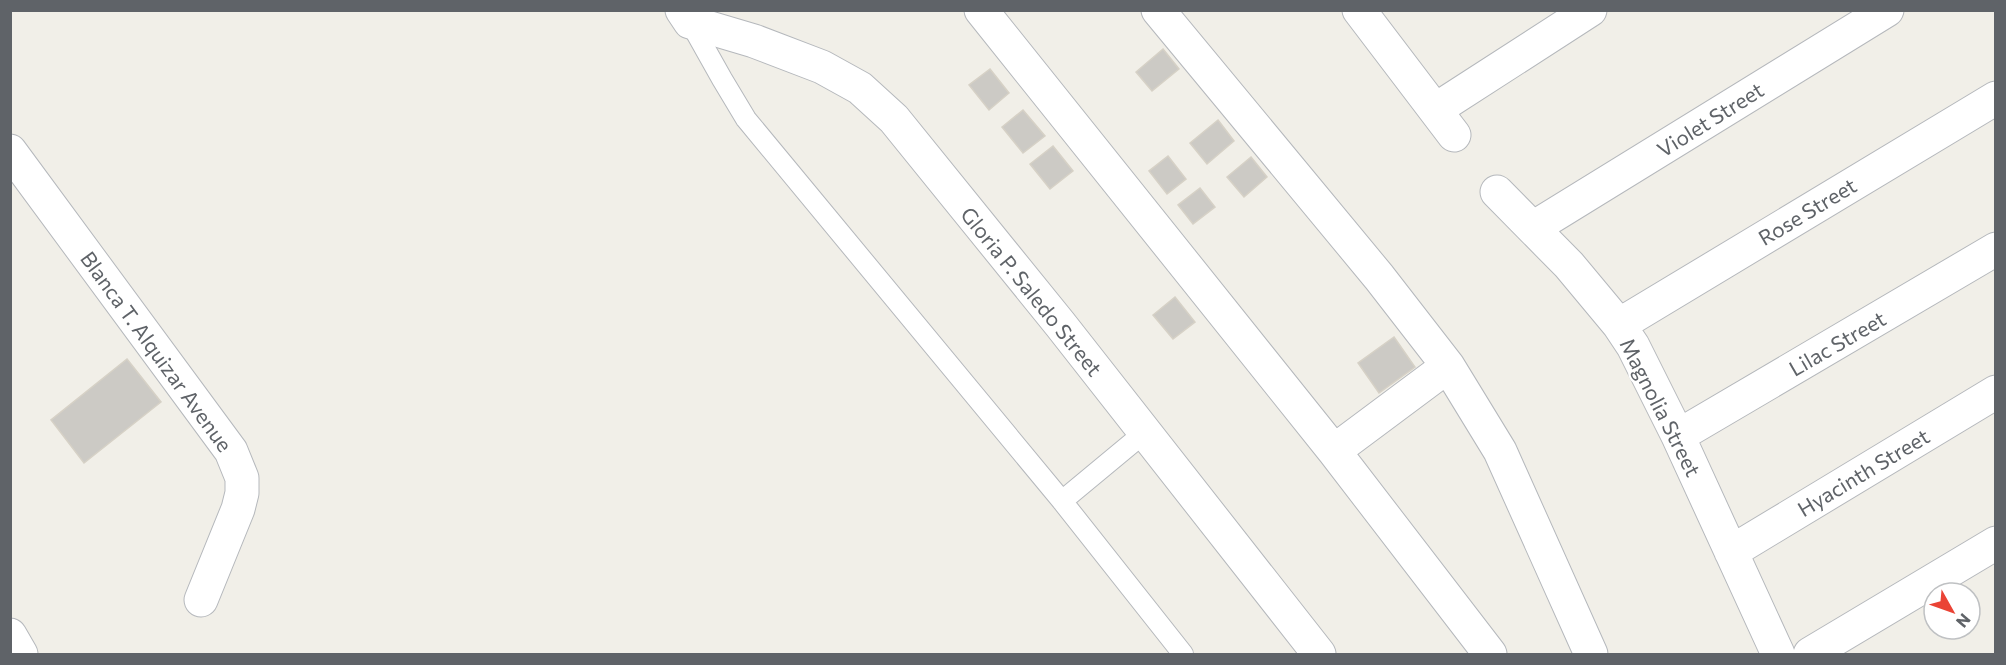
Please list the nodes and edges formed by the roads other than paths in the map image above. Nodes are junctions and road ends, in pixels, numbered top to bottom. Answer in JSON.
{"nodes":[{"id":1,"x":981,"y":10,"type":"edge"},
{"id":2,"x":1158,"y":10,"type":"edge"},
{"id":3,"x":1359,"y":10,"type":"edge"},
{"id":4,"x":1590,"y":10,"type":"edge"},
{"id":5,"x":1887,"y":10,"type":"edge"},
{"id":6,"x":686,"y":16,"type":"edge"},
{"id":7,"x":1995,"y":98,"type":"edge"},
{"id":8,"x":10,"y":151,"type":"edge"},
{"id":9,"x":1497,"y":192,"type":"dead end"},
{"id":10,"x":1533,"y":228,"type":"junction"},
{"id":11,"x":1995,"y":249,"type":"edge"},
{"id":12,"x":1619,"y":325,"type":"junction"},
{"id":13,"x":1448,"y":366,"type":"junction"},
{"id":14,"x":1995,"y":392,"type":"edge"},
{"id":15,"x":1144,"y":433,"type":"junction"},
{"id":16,"x":1678,"y":436,"type":"junction"},
{"id":17,"x":1334,"y":452,"type":"junction"},
{"id":18,"x":1062,"y":501,"type":"junction"},
{"id":19,"x":1995,"y":543,"type":"edge"},
{"id":20,"x":1731,"y":552,"type":"junction"},
{"id":21,"x":201,"y":600,"type":"dead end"},
{"id":22,"x":10,"y":635,"type":"edge"},
{"id":23,"x":21,"y":654,"type":"edge"},
{"id":24,"x":1183,"y":654,"type":"edge"},
{"id":25,"x":1319,"y":654,"type":"edge"},
{"id":26,"x":1490,"y":654,"type":"edge"},
{"id":27,"x":1591,"y":654,"type":"edge"},
{"id":28,"x":1778,"y":654,"type":"edge"},
{"id":29,"x":1809,"y":654,"type":"edge"}],
"edges":[{"from":1,"to":17,"type":"street"},
{"from":2,"to":13,"type":"street"},
{"from":3,"to":4,"type":"street"},
{"from":5,"to":10,"type":"street","name":"Violet Street"},
{"from":6,"to":15,"type":"street","name":"Gloria P. Saledo Street"},
{"from":6,"to":18,"type":"lane"},
{"from":7,"to":12,"type":"street","name":"Rose Street"},
{"from":8,"to":21,"type":"street","name":"Blanca T. Alquizar Avenue"},
{"from":9,"to":10,"type":"street","name":"Magnolia Street"},
{"from":10,"to":12,"type":"street","name":"Magnolia Street"},
{"from":11,"to":16,"type":"street","name":"Lilac Street"},
{"from":12,"to":16,"type":"street","name":"Magnolia Street"},
{"from":13,"to":17,"type":"street"},
{"from":13,"to":27,"type":"street"},
{"from":14,"to":20,"type":"street","name":"Hyacinth Street"},
{"from":15,"to":18,"type":"lane"},
{"from":15,"to":25,"type":"street","name":"Gloria P. Saledo Street"},
{"from":16,"to":20,"type":"street","name":"Magnolia Street"},
{"from":17,"to":26,"type":"street"},
{"from":18,"to":24,"type":"lane"},
{"from":19,"to":29,"type":"street"},
{"from":20,"to":28,"type":"street","name":"Magnolia Street"},
{"from":22,"to":23,"type":"street"}]}
